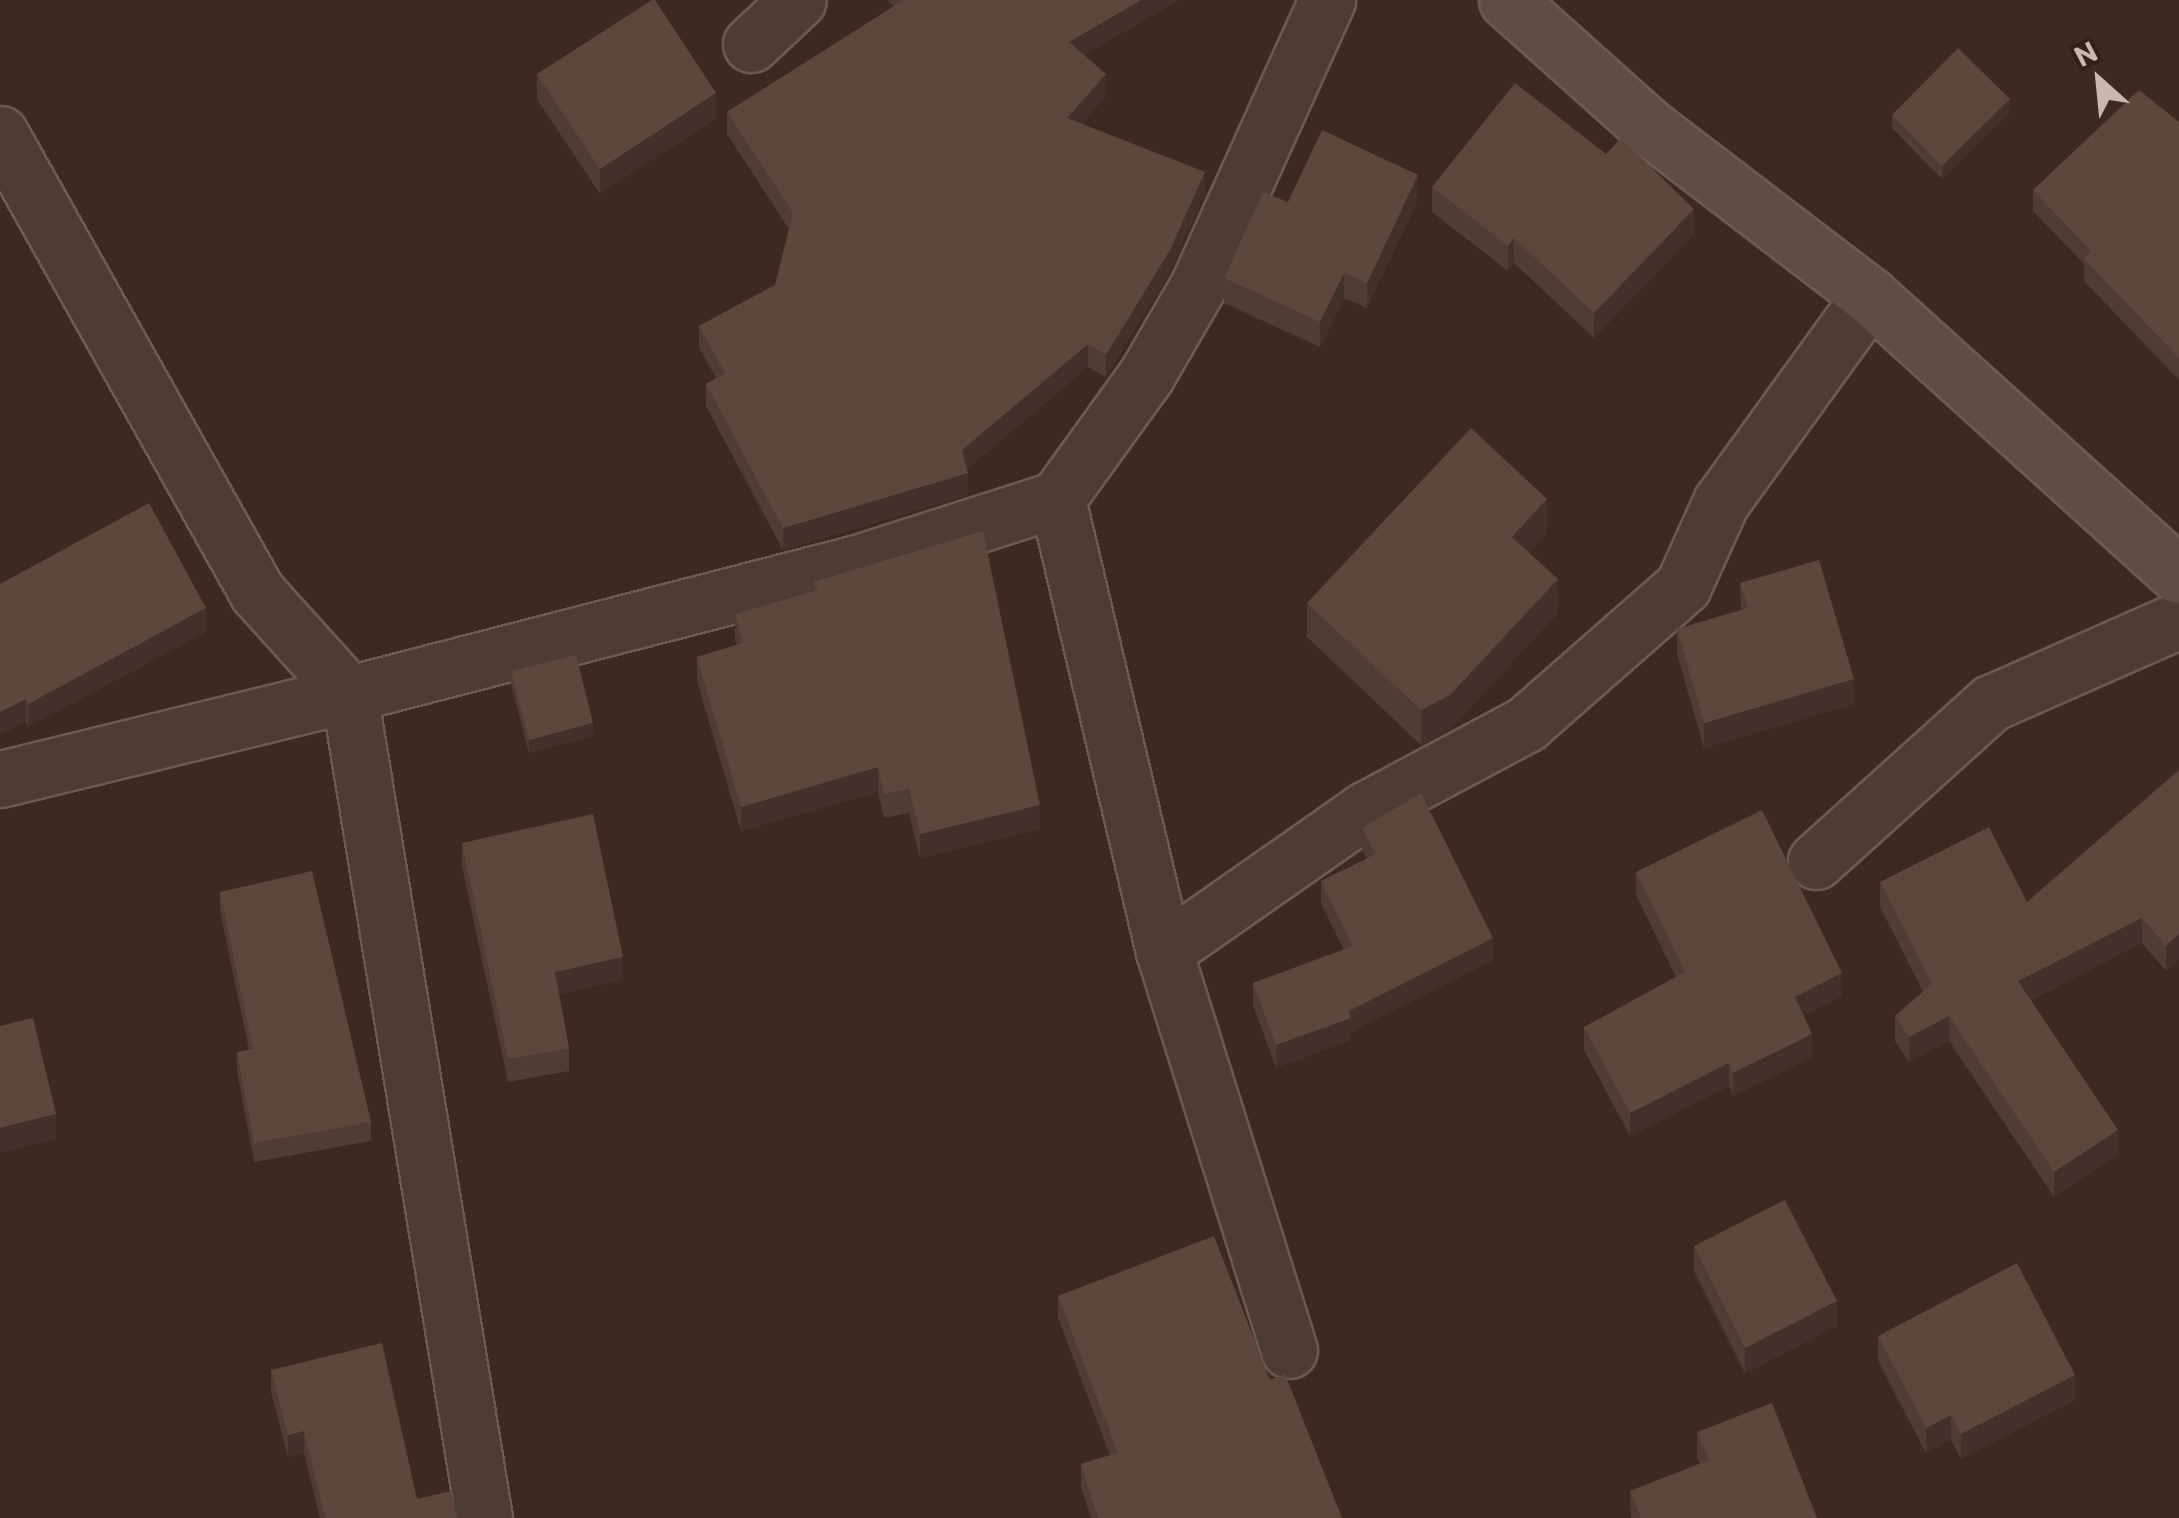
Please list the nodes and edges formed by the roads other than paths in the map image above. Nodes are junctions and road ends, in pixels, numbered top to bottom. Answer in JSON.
{"nodes":[{"id":1,"x":798,"y":0,"type":"edge"},
{"id":2,"x":1327,"y":0,"type":"edge"},
{"id":3,"x":1507,"y":0,"type":"edge"},
{"id":4,"x":751,"y":44,"type":"dead end"},
{"id":5,"x":0,"y":134,"type":"edge"},
{"id":6,"x":1870,"y":296,"type":"junction"},
{"id":7,"x":1057,"y":499,"type":"junction"},
{"id":8,"x":2179,"y":575,"type":"edge"},
{"id":9,"x":2179,"y":620,"type":"edge"},
{"id":10,"x":349,"y":694,"type":"junction"},
{"id":11,"x":0,"y":779,"type":"edge"},
{"id":12,"x":1816,"y":862,"type":"dead end"},
{"id":13,"x":1164,"y":951,"type":"junction"},
{"id":14,"x":1289,"y":1350,"type":"dead end"},
{"id":15,"x":484,"y":1518,"type":"edge"}],
"edges":[{"from":1,"to":4,"type":"street"},
{"from":2,"to":7,"type":"street"},
{"from":3,"to":6,"type":"main road"},
{"from":5,"to":10,"type":"street"},
{"from":6,"to":8,"type":"main road"},
{"from":6,"to":13,"type":"street"},
{"from":7,"to":10,"type":"street"},
{"from":7,"to":13,"type":"street"},
{"from":9,"to":12,"type":"street"},
{"from":10,"to":11,"type":"street"},
{"from":10,"to":15,"type":"street"},
{"from":13,"to":14,"type":"street"}]}
